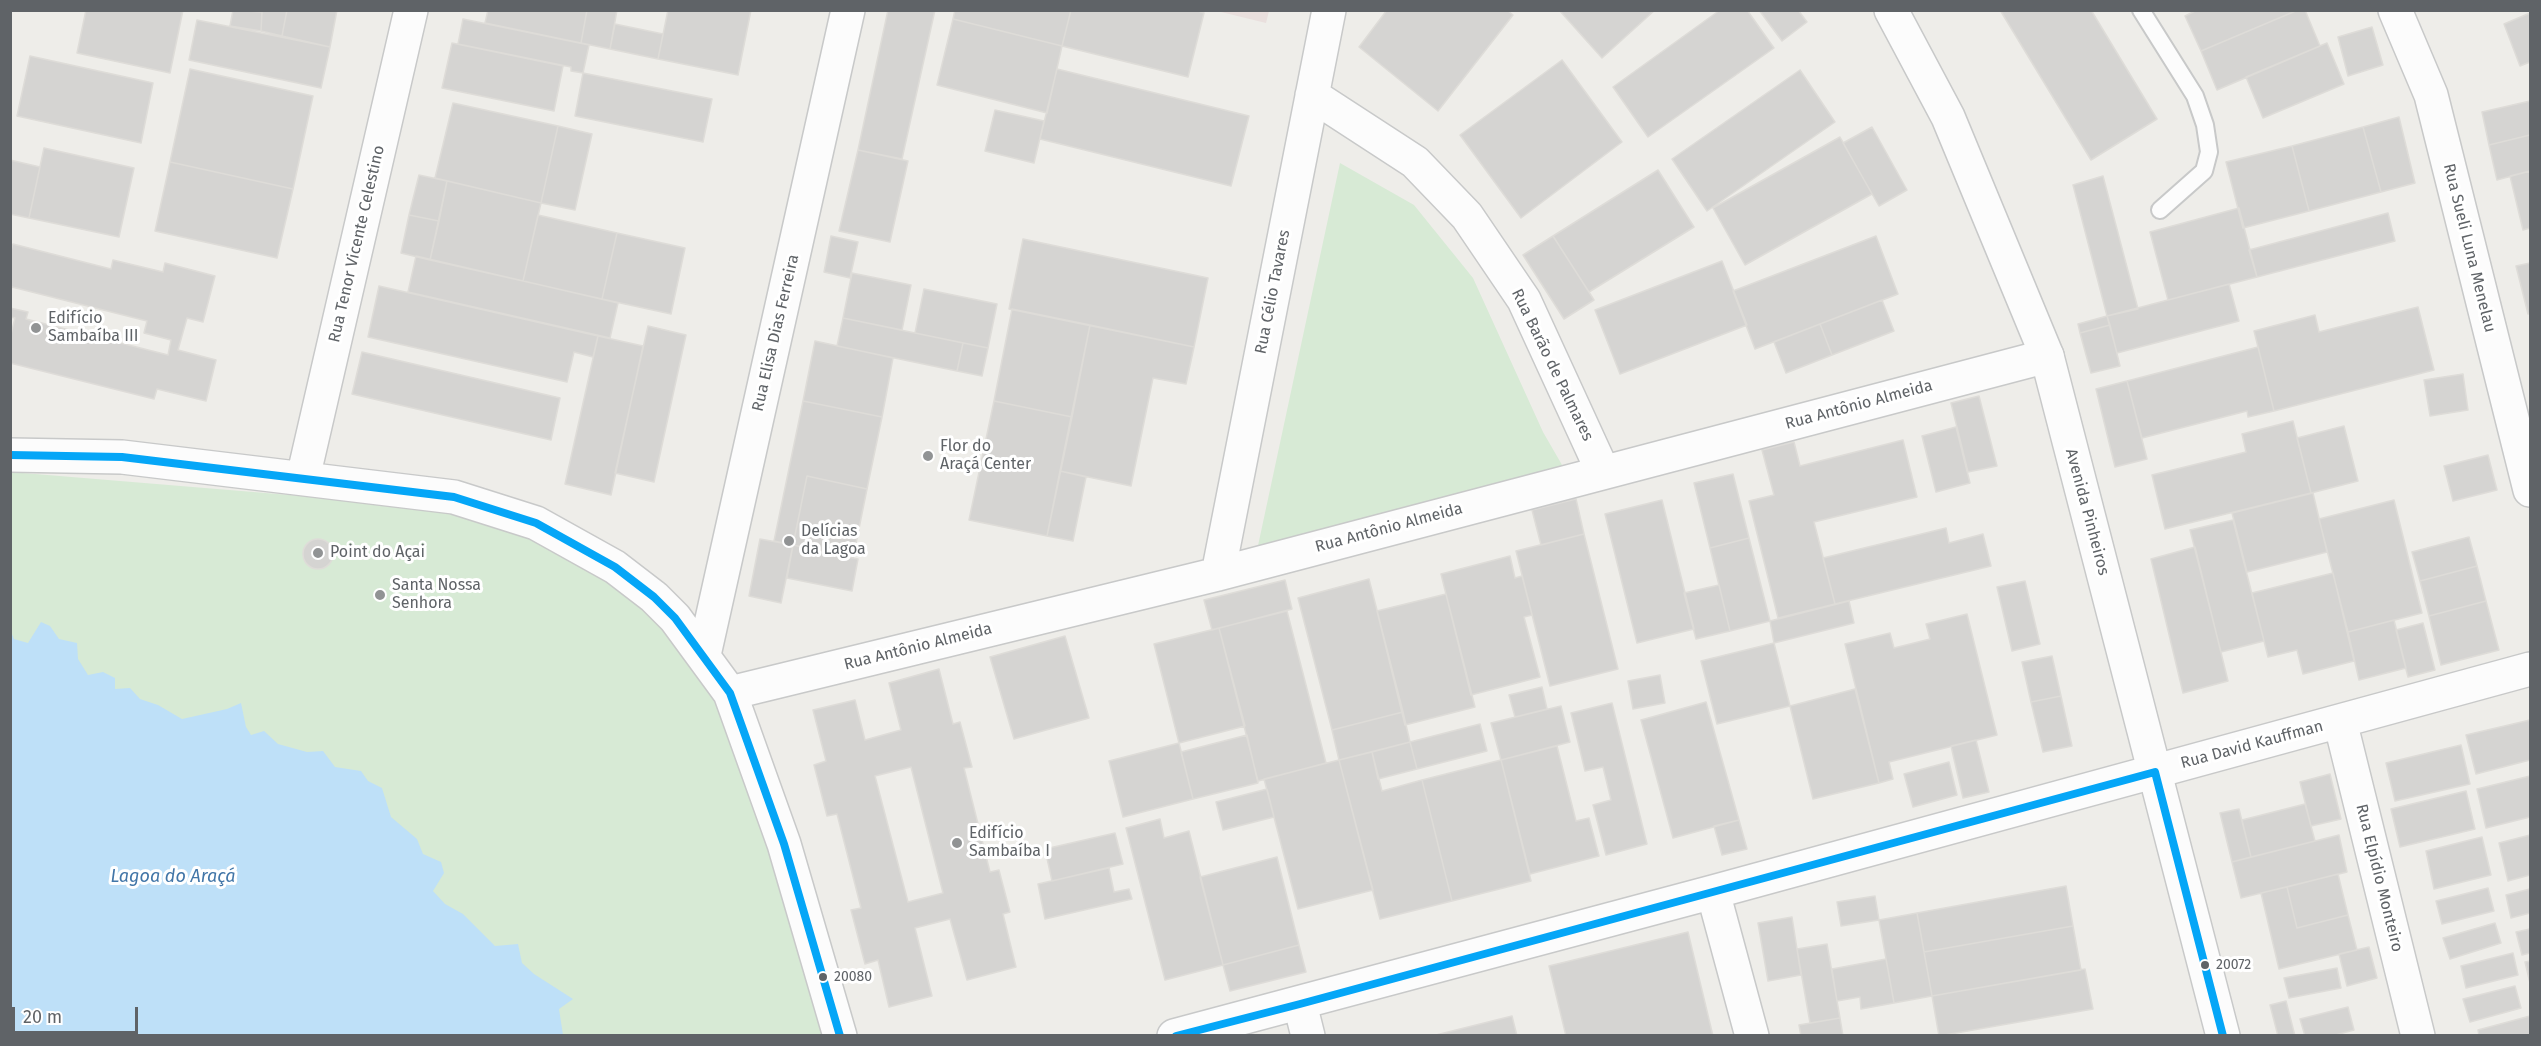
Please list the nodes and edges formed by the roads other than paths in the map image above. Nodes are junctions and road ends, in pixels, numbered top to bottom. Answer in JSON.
{"nodes":[{"id":1,"x":411,"y":10,"type":"edge"},
{"id":2,"x":848,"y":10,"type":"edge"},
{"id":3,"x":1329,"y":10,"type":"edge"},
{"id":4,"x":1891,"y":10,"type":"edge"},
{"id":5,"x":2141,"y":10,"type":"edge"},
{"id":6,"x":2395,"y":10,"type":"edge"},
{"id":7,"x":1312,"y":95,"type":"junction"},
{"id":8,"x":2160,"y":210,"type":"dead end"},
{"id":9,"x":2047,"y":356,"type":"junction"},
{"id":10,"x":10,"y":455,"type":"edge"},
{"id":11,"x":1603,"y":472,"type":"junction"},
{"id":12,"x":303,"y":478,"type":"junction"},
{"id":13,"x":2530,"y":490,"type":"edge"},
{"id":14,"x":1218,"y":574,"type":"junction"},
{"id":15,"x":704,"y":655,"type":"junction"},
{"id":16,"x":2530,"y":669,"type":"edge"},
{"id":17,"x":730,"y":693,"type":"junction"},
{"id":18,"x":2340,"y":721,"type":"junction"},
{"id":19,"x":2155,"y":772,"type":"junction"},
{"id":20,"x":1713,"y":892,"type":"junction"},
{"id":21,"x":1300,"y":1004,"type":"junction"},
{"id":22,"x":840,"y":1035,"type":"edge"},
{"id":23,"x":1174,"y":1035,"type":"edge"},
{"id":24,"x":1308,"y":1035,"type":"edge"},
{"id":25,"x":1752,"y":1035,"type":"edge"},
{"id":26,"x":2223,"y":1035,"type":"edge"},
{"id":27,"x":2418,"y":1035,"type":"edge"}],
"edges":[{"from":1,"to":12,"type":"street","name":"Rua Tenor Vicente Celestino"},
{"from":2,"to":15,"type":"street","name":"Rua Elisa Dias Ferreira"},
{"from":3,"to":7,"type":"street","name":"Rua Célio Tavares"},
{"from":4,"to":9,"type":"street","name":"Avenida Pinheiros"},
{"from":5,"to":8,"type":"lane"},
{"from":6,"to":13,"type":"street","name":"Rua Sueli Luna Menelau"},
{"from":7,"to":11,"type":"street","name":"Rua Barão de Palmares"},
{"from":7,"to":14,"type":"street","name":"Rua Célio Tavares"},
{"from":9,"to":11,"type":"street","name":"Rua Antônio Almeida"},
{"from":9,"to":19,"type":"street","name":"Avenida Pinheiros"},
{"from":10,"to":12,"type":"street"},
{"from":11,"to":14,"type":"street","name":"Rua Antônio Almeida"},
{"from":12,"to":15,"type":"street"},
{"from":14,"to":17,"type":"street","name":"Rua Antônio Almeida"},
{"from":15,"to":17,"type":"street"},
{"from":16,"to":18,"type":"street","name":"Rua David Kauffman"},
{"from":17,"to":22,"type":"street"},
{"from":18,"to":19,"type":"street","name":"Rua David Kauffman"},
{"from":18,"to":27,"type":"street","name":"Rua Elpídio Monteiro"},
{"from":19,"to":20,"type":"street","name":"Rua David Kauffman"},
{"from":19,"to":26,"type":"street","name":"Avenida Pinheiros"},
{"from":20,"to":21,"type":"street","name":"Rua David Kauffman"},
{"from":20,"to":25,"type":"street"},
{"from":21,"to":23,"type":"street","name":"Rua David Kauffman"},
{"from":21,"to":24,"type":"street"}]}
